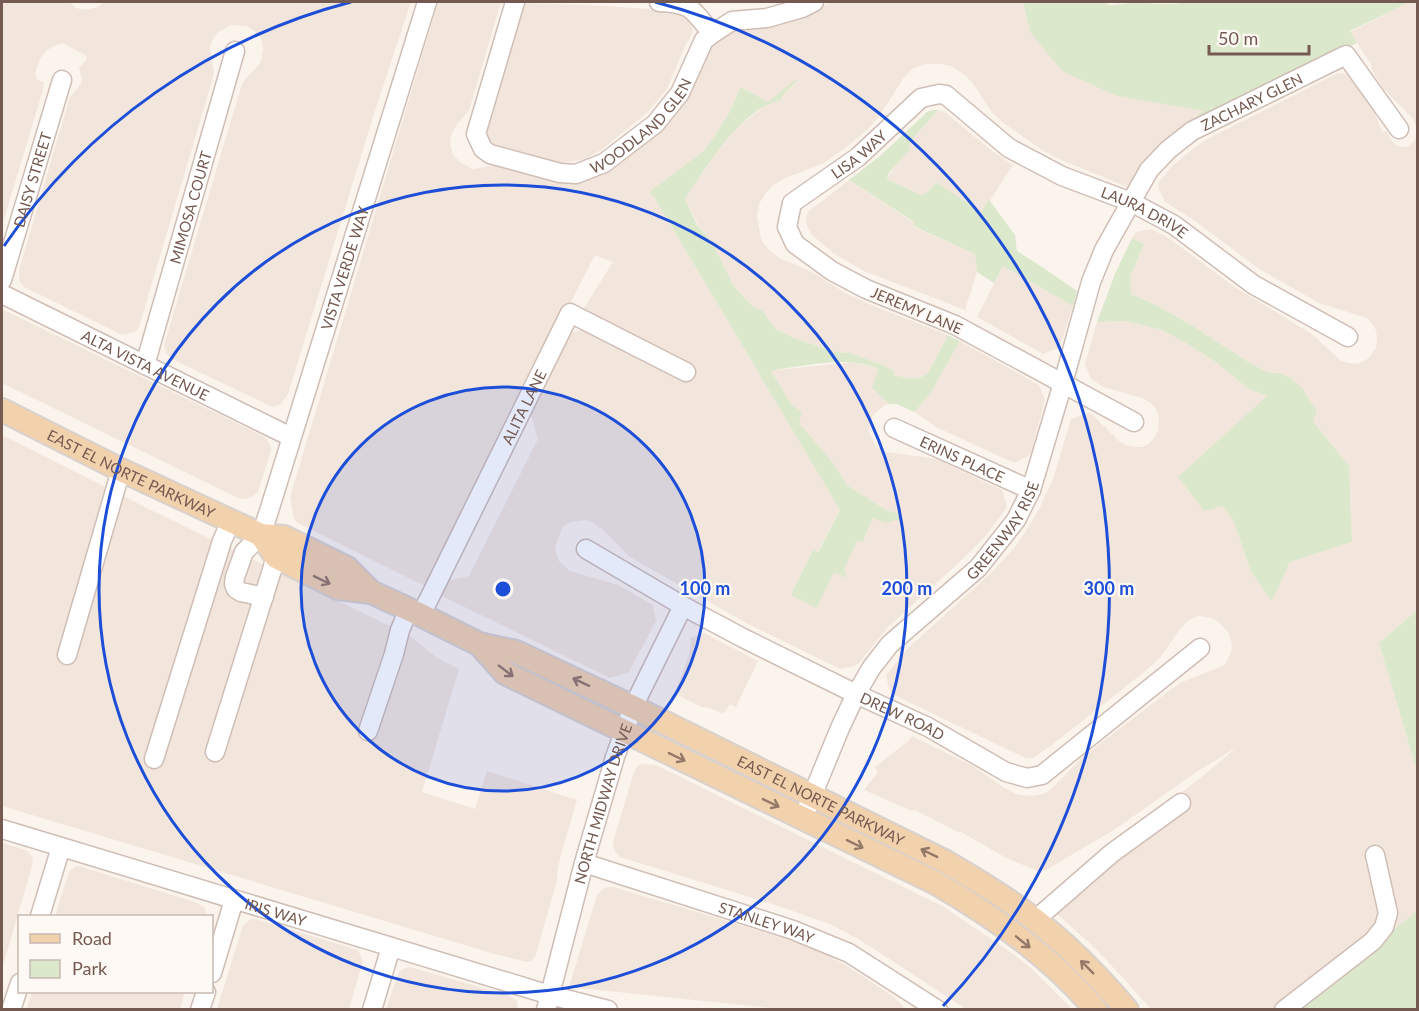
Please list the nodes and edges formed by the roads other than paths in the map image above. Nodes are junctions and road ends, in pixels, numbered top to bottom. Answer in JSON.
{"nodes":[{"id":1,"x":427,"y":2,"type":"edge"},
{"id":2,"x":514,"y":2,"type":"edge"},
{"id":3,"x":659,"y":2,"type":"edge"},
{"id":4,"x":814,"y":2,"type":"edge"},
{"id":5,"x":712,"y":34,"type":"junction"},
{"id":6,"x":235,"y":51,"type":"dead end"},
{"id":7,"x":62,"y":80,"type":"dead end"},
{"id":8,"x":939,"y":94,"type":"joint"},
{"id":9,"x":1399,"y":129,"type":"dead end"},
{"id":10,"x":1131,"y":202,"type":"junction"},
{"id":11,"x":788,"y":221,"type":"joint"},
{"id":12,"x":2,"y":280,"type":"edge"},
{"id":13,"x":2,"y":294,"type":"edge"},
{"id":14,"x":1348,"y":337,"type":"dead end"},
{"id":15,"x":145,"y":365,"type":"junction"},
{"id":16,"x":686,"y":372,"type":"dead end"},
{"id":17,"x":1063,"y":383,"type":"junction"},
{"id":18,"x":2,"y":410,"type":"edge"},
{"id":19,"x":1134,"y":422,"type":"dead end"},
{"id":20,"x":894,"y":428,"type":"dead end"},
{"id":21,"x":291,"y":437,"type":"junction"},
{"id":22,"x":121,"y":470,"type":"junction"},
{"id":23,"x":1031,"y":490,"type":"junction"},
{"id":24,"x":231,"y":521,"type":"junction"},
{"id":25,"x":261,"y":535,"type":"junction"},
{"id":26,"x":586,"y":549,"type":"dead end"},
{"id":27,"x":276,"y":558,"type":"junction"},
{"id":28,"x":371,"y":592,"type":"junction"},
{"id":29,"x":264,"y":597,"type":"junction"},
{"id":30,"x":683,"y":606,"type":"junction"},
{"id":31,"x":415,"y":612,"type":"junction"},
{"id":32,"x":479,"y":644,"type":"junction"},
{"id":33,"x":1200,"y":648,"type":"dead end"},
{"id":34,"x":67,"y":655,"type":"dead end"},
{"id":35,"x":856,"y":694,"type":"junction"},
{"id":36,"x":633,"y":707,"type":"junction"},
{"id":37,"x":624,"y":731,"type":"junction"},
{"id":38,"x":368,"y":732,"type":"dead end"},
{"id":39,"x":215,"y":752,"type":"dead end"},
{"id":40,"x":154,"y":759,"type":"dead end"},
{"id":41,"x":813,"y":795,"type":"junction"},
{"id":42,"x":1181,"y":803,"type":"dead end"},
{"id":43,"x":803,"y":818,"type":"junction"},
{"id":44,"x":2,"y":829,"type":"edge"},
{"id":45,"x":61,"y":847,"type":"junction"},
{"id":46,"x":1375,"y":855,"type":"dead end"},
{"id":47,"x":584,"y":863,"type":"junction"},
{"id":48,"x":234,"y":900,"type":"junction"},
{"id":49,"x":40,"y":915,"type":"edge"},
{"id":50,"x":1035,"y":920,"type":"junction"},
{"id":51,"x":391,"y":946,"type":"junction"},
{"id":52,"x":213,"y":970,"type":"edge"},
{"id":53,"x":18,"y":989,"type":"edge"},
{"id":54,"x":206,"y":993,"type":"edge"},
{"id":55,"x":548,"y":1002,"type":"edge"},
{"id":56,"x":935,"y":1009,"type":"edge"},
{"id":57,"x":11,"y":1010,"type":"edge"},
{"id":58,"x":200,"y":1010,"type":"edge"},
{"id":59,"x":372,"y":1010,"type":"edge"},
{"id":60,"x":608,"y":1010,"type":"edge"},
{"id":61,"x":1096,"y":1010,"type":"edge"},
{"id":62,"x":1127,"y":1010,"type":"edge"},
{"id":63,"x":1284,"y":1010,"type":"edge"}],
"edges":[{"from":1,"to":21,"type":"street","name":"VISTA VERDE WAY"},
{"from":2,"to":5,"type":"street","name":"WOODLAND GLEN"},
{"from":3,"to":5,"type":"street"},
{"from":4,"to":5,"type":"street","name":"WOODLAND GLEN"},
{"from":6,"to":15,"type":"street","name":"MIMOSA COURT"},
{"from":7,"to":12,"type":"street","name":"DAISY STREET"},
{"from":8,"to":10,"type":"street","name":"LAURA DRIVE"},
{"from":8,"to":11,"type":"street","name":"LISA WAY"},
{"from":9,"to":10,"type":"street","name":"ZACHARY GLEN"},
{"from":10,"to":14,"type":"street","name":"LAURA DRIVE"},
{"from":10,"to":17,"type":"street","name":"GREENWAY RISE"},
{"from":11,"to":17,"type":"street","name":"JEREMY LANE"},
{"from":13,"to":15,"type":"street","name":"ALTA VISTA AVENUE"},
{"from":15,"to":21,"type":"street","name":"ALTA VISTA AVENUE"},
{"from":16,"to":31,"type":"street","name":"ALITA LANE"},
{"from":17,"to":19,"type":"street","name":"JEREMY LANE"},
{"from":17,"to":23,"type":"street","name":"GREENWAY RISE"},
{"from":18,"to":22,"type":"main road","name":"EAST EL NORTE PARKWAY"},
{"from":20,"to":23,"type":"street","name":"ERINS PLACE"},
{"from":21,"to":25,"type":"street","name":"VISTA VERDE WAY"},
{"from":22,"to":24,"type":"main road","name":"EAST EL NORTE PARKWAY"},
{"from":22,"to":34,"type":"street"},
{"from":23,"to":35,"type":"street","name":"GREENWAY RISE"},
{"from":24,"to":25,"type":"main road","name":"EAST EL NORTE PARKWAY"},
{"from":24,"to":40,"type":"street"},
{"from":25,"to":27,"type":"main road"},
{"from":25,"to":28,"type":"main road","name":"EAST EL NORTE PARKWAY"},
{"from":25,"to":29,"type":"street"},
{"from":26,"to":30,"type":"street","name":"DREW ROAD"},
{"from":27,"to":28,"type":"main road","name":"EAST EL NORTE PARKWAY","one_way":true},
{"from":27,"to":29,"type":"street"},
{"from":28,"to":31,"type":"main road","name":"EAST EL NORTE PARKWAY"},
{"from":29,"to":39,"type":"street"},
{"from":30,"to":35,"type":"street","name":"DREW ROAD"},
{"from":30,"to":36,"type":"street","name":"NORTH MIDWAY DRIVE"},
{"from":31,"to":32,"type":"main road","name":"EAST EL NORTE PARKWAY"},
{"from":31,"to":38,"type":"street"},
{"from":36,"to":32,"type":"main road","name":"EAST EL NORTE PARKWAY","one_way":true},
{"from":32,"to":37,"type":"main road","name":"EAST EL NORTE PARKWAY","one_way":true},
{"from":33,"to":35,"type":"street","name":"DREW ROAD"},
{"from":35,"to":41,"type":"street","name":"GREENWAY RISE"},
{"from":36,"to":37,"type":"street","name":"NORTH MIDWAY DRIVE"},
{"from":36,"to":41,"type":"main road","name":"EAST EL NORTE PARKWAY"},
{"from":37,"to":43,"type":"main road","name":"EAST EL NORTE PARKWAY","one_way":true},
{"from":37,"to":47,"type":"street","name":"NORTH MIDWAY DRIVE"},
{"from":41,"to":43,"type":"street","name":"GREENWAY RISE"},
{"from":50,"to":41,"type":"main road","name":"EAST EL NORTE PARKWAY","one_way":true},
{"from":42,"to":50,"type":"street"},
{"from":43,"to":61,"type":"main road","name":"EAST EL NORTE PARKWAY","one_way":true},
{"from":44,"to":45,"type":"street","name":"IRIS WAY"},
{"from":45,"to":48,"type":"street","name":"IRIS WAY"},
{"from":45,"to":49,"type":"street"},
{"from":46,"to":63,"type":"street"},
{"from":47,"to":55,"type":"street","name":"NORTH MIDWAY DRIVE"},
{"from":47,"to":56,"type":"street","name":"STANLEY WAY"},
{"from":48,"to":51,"type":"street","name":"IRIS WAY"},
{"from":48,"to":52,"type":"street"},
{"from":62,"to":50,"type":"main road","name":"EAST EL NORTE PARKWAY","one_way":true},
{"from":51,"to":55,"type":"street","name":"IRIS WAY"},
{"from":51,"to":59,"type":"street"},
{"from":53,"to":57,"type":"street"},
{"from":54,"to":58,"type":"street"},
{"from":55,"to":60,"type":"street","name":"IRIS WAY"}]}
